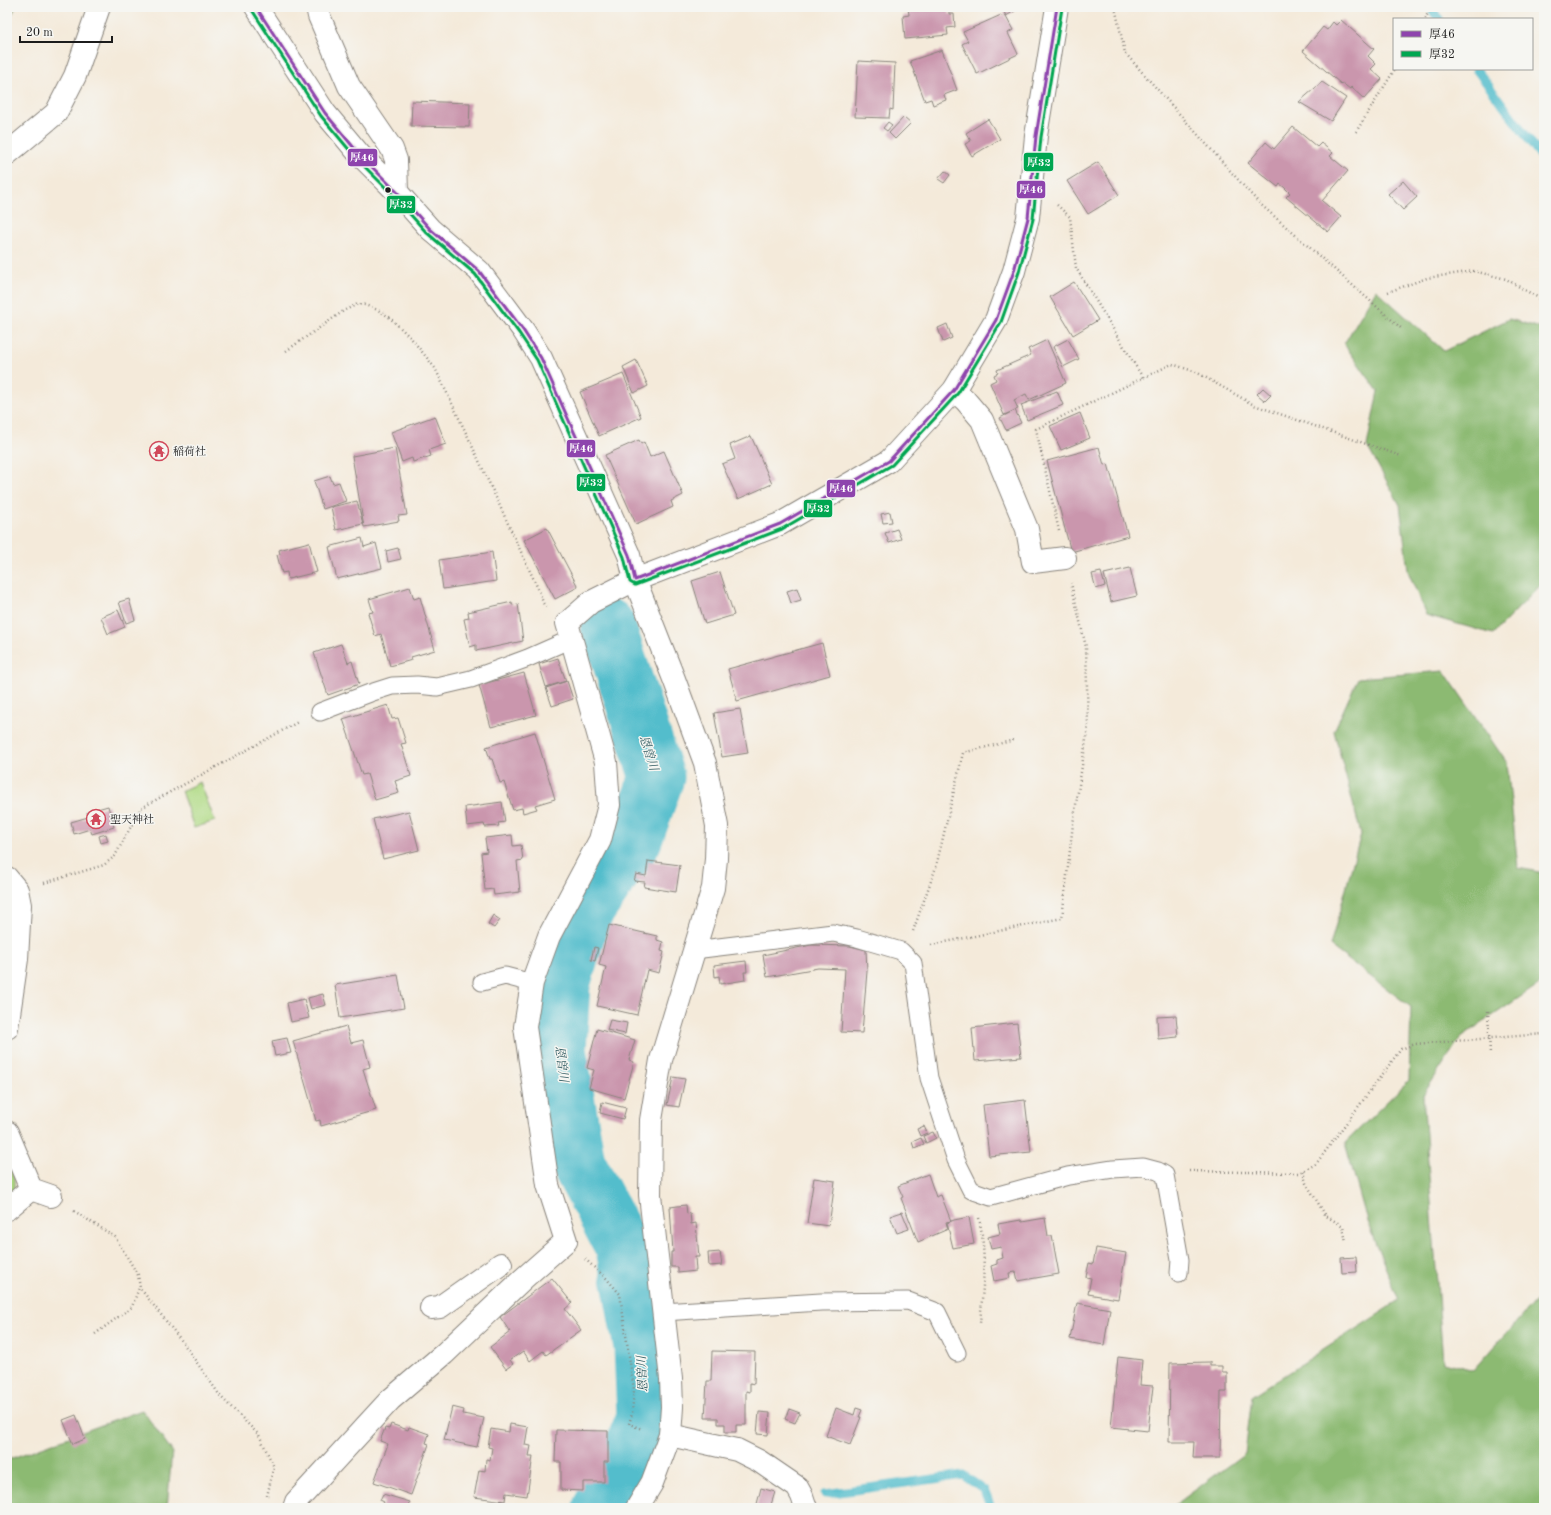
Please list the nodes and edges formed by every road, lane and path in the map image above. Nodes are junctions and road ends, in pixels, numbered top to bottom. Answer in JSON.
{"nodes":[{"id":1,"x":99,"y":7,"type":"edge"},
{"id":2,"x":256,"y":7,"type":"edge"},
{"id":3,"x":317,"y":7,"type":"edge"},
{"id":4,"x":1057,"y":7,"type":"edge"},
{"id":5,"x":1115,"y":7,"type":"edge"},
{"id":6,"x":1431,"y":7,"type":"edge"},
{"id":7,"x":1426,"y":18,"type":"edge"},
{"id":8,"x":1394,"y":70,"type":"edge"},
{"id":9,"x":1356,"y":132,"type":"dead end"},
{"id":10,"x":7,"y":154,"type":"edge"},
{"id":11,"x":1032,"y":181,"type":"junction"},
{"id":12,"x":397,"y":192,"type":"junction"},
{"id":13,"x":1388,"y":292,"type":"dead end"},
{"id":14,"x":1544,"y":301,"type":"edge"},
{"id":15,"x":1401,"y":328,"type":"dead end"},
{"id":16,"x":286,"y":351,"type":"dead end"},
{"id":17,"x":1143,"y":378,"type":"junction"},
{"id":18,"x":954,"y":390,"type":"junction"},
{"id":19,"x":1401,"y":456,"type":"dead end"},
{"id":20,"x":1065,"y":558,"type":"junction"},
{"id":21,"x":635,"y":580,"type":"junction"},
{"id":22,"x":569,"y":631,"type":"junction"},
{"id":23,"x":320,"y":712,"type":"joint"},
{"id":24,"x":1014,"y":740,"type":"dead end"},
{"id":25,"x":12,"y":884,"type":"edge"},
{"id":26,"x":694,"y":950,"type":"junction"},
{"id":27,"x":905,"y":951,"type":"junction"},
{"id":28,"x":482,"y":982,"type":"dead end"},
{"id":29,"x":532,"y":983,"type":"junction"},
{"id":30,"x":1488,"y":1011,"type":"dead end"},
{"id":31,"x":7,"y":1028,"type":"edge"},
{"id":32,"x":1544,"y":1034,"type":"edge"},
{"id":33,"x":1490,"y":1038,"type":"junction"},
{"id":34,"x":1490,"y":1054,"type":"dead end"},
{"id":35,"x":7,"y":1132,"type":"edge"},
{"id":36,"x":1303,"y":1172,"type":"junction"},
{"id":37,"x":1165,"y":1175,"type":"junction"},
{"id":38,"x":31,"y":1189,"type":"junction"},
{"id":39,"x":979,"y":1193,"type":"junction"},
{"id":40,"x":52,"y":1196,"type":"joint"},
{"id":41,"x":7,"y":1209,"type":"edge"},
{"id":42,"x":566,"y":1241,"type":"junction"},
{"id":43,"x":1346,"y":1243,"type":"dead end"},
{"id":44,"x":501,"y":1264,"type":"dead end"},
{"id":45,"x":1179,"y":1273,"type":"dead end"},
{"id":46,"x":140,"y":1288,"type":"junction"},
{"id":47,"x":431,"y":1308,"type":"dead end"},
{"id":48,"x":663,"y":1312,"type":"junction"},
{"id":49,"x":980,"y":1323,"type":"dead end"},
{"id":50,"x":95,"y":1334,"type":"dead end"},
{"id":51,"x":957,"y":1353,"type":"dead end"},
{"id":52,"x":647,"y":1430,"type":"dead end"},
{"id":53,"x":670,"y":1435,"type":"junction"},
{"id":54,"x":266,"y":1501,"type":"dead end"},
{"id":55,"x":294,"y":1508,"type":"edge"},
{"id":56,"x":637,"y":1508,"type":"edge"},
{"id":57,"x":806,"y":1508,"type":"edge"}],
"edges":[{"from":1,"to":10,"type":"street"},
{"from":2,"to":12,"type":"street"},
{"from":3,"to":12,"type":"street"},
{"from":4,"to":11,"type":"street"},
{"from":5,"to":15,"type":"path"},
{"from":6,"to":7,"type":"path"},
{"from":8,"to":9,"type":"path"},
{"from":11,"to":17,"type":"path"},
{"from":11,"to":18,"type":"street"},
{"from":12,"to":21,"type":"street"},
{"from":13,"to":14,"type":"path"},
{"from":16,"to":22,"type":"path"},
{"from":17,"to":19,"type":"path"},
{"from":17,"to":20,"type":"path"},
{"from":18,"to":20,"type":"street"},
{"from":18,"to":21,"type":"street"},
{"from":20,"to":27,"type":"path"},
{"from":21,"to":22,"type":"street"},
{"from":21,"to":26,"type":"street"},
{"from":22,"to":23,"type":"lane"},
{"from":22,"to":29,"type":"street"},
{"from":23,"to":25,"type":"path"},
{"from":24,"to":27,"type":"path"},
{"from":25,"to":31,"type":"street"},
{"from":26,"to":27,"type":"lane"},
{"from":26,"to":48,"type":"street"},
{"from":27,"to":39,"type":"lane"},
{"from":28,"to":29,"type":"lane"},
{"from":29,"to":42,"type":"street"},
{"from":30,"to":33,"type":"path"},
{"from":32,"to":33,"type":"path"},
{"from":33,"to":34,"type":"path"},
{"from":33,"to":36,"type":"path"},
{"from":35,"to":38,"type":"street"},
{"from":36,"to":37,"type":"path"},
{"from":36,"to":43,"type":"path"},
{"from":37,"to":39,"type":"lane"},
{"from":37,"to":45,"type":"lane"},
{"from":38,"to":40,"type":"street"},
{"from":38,"to":41,"type":"street"},
{"from":39,"to":49,"type":"path"},
{"from":40,"to":46,"type":"path"},
{"from":42,"to":52,"type":"path"},
{"from":42,"to":55,"type":"street"},
{"from":44,"to":47,"type":"street"},
{"from":46,"to":50,"type":"path"},
{"from":46,"to":54,"type":"path"},
{"from":48,"to":51,"type":"lane"},
{"from":48,"to":53,"type":"street"},
{"from":53,"to":56,"type":"street"},
{"from":53,"to":57,"type":"street"}]}
